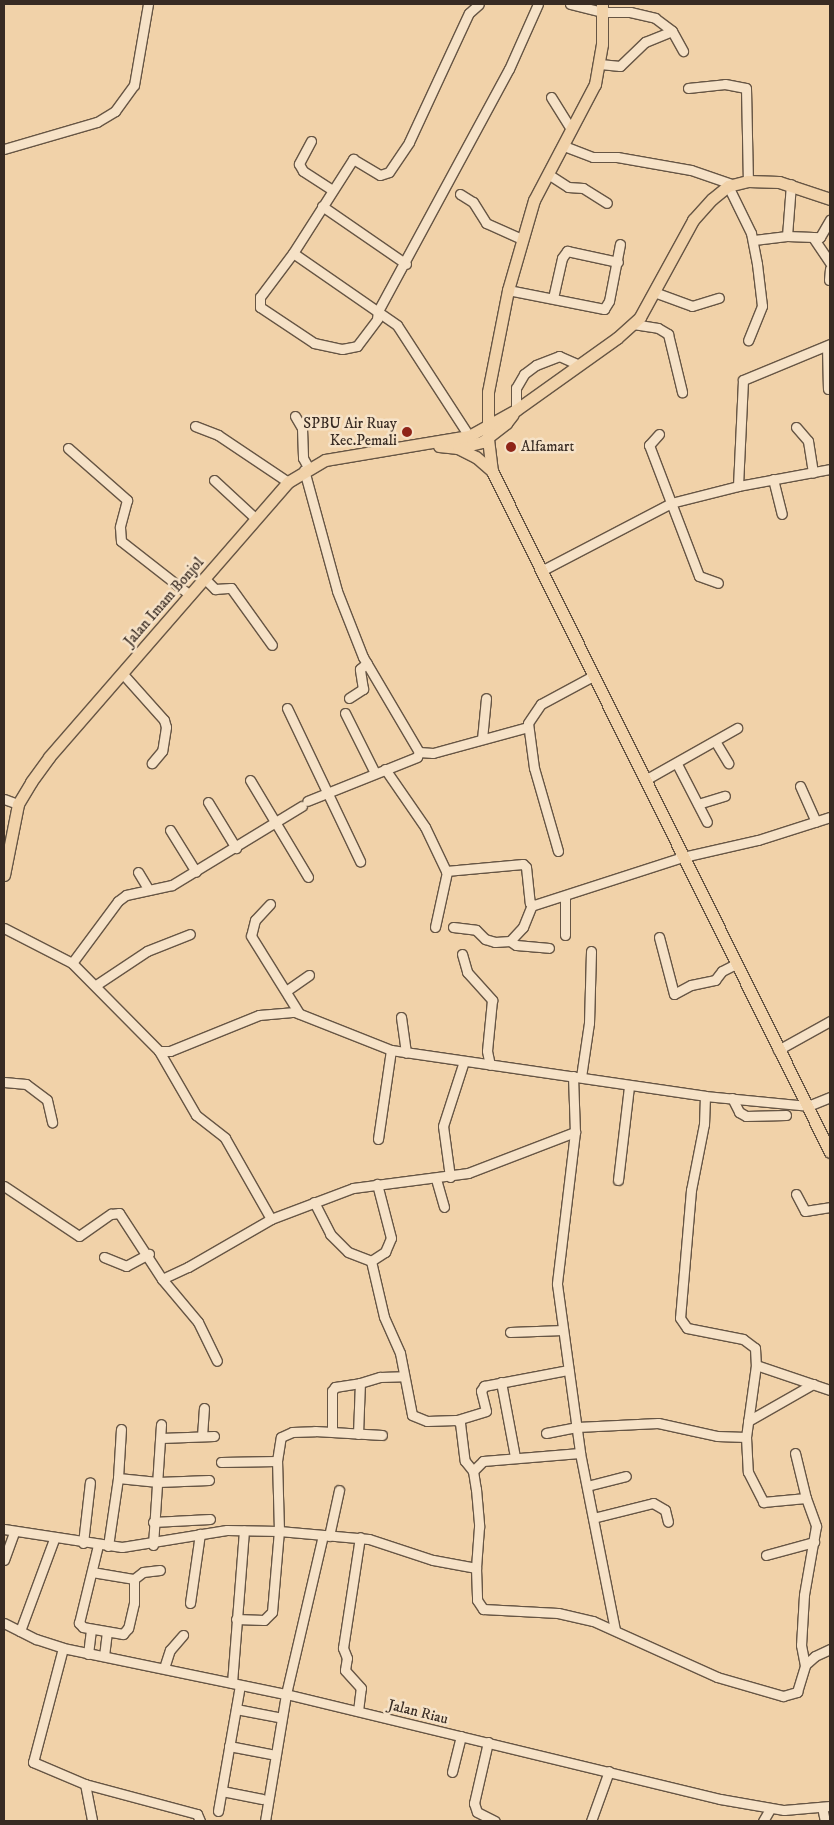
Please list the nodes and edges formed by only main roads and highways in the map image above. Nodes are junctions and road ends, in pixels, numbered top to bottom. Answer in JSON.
{"nodes":[{"id":1,"x":602,"y":8,"type":"edge"},
{"id":2,"x":830,"y":199,"type":"edge"},
{"id":3,"x":515,"y":411,"type":"junction"},
{"id":4,"x":487,"y":424,"type":"junction"},
{"id":5,"x":488,"y":439,"type":"junction"},
{"id":6,"x":430,"y":443,"type":"junction"},
{"id":7,"x":458,"y":448,"type":"junction"},
{"id":8,"x":492,"y":471,"type":"junction"},
{"id":9,"x":4,"y":876,"type":"edge"},
{"id":10,"x":829,"y":1144,"type":"edge"}],
"edges":[{"from":1,"to":4,"type":"main road"},
{"from":2,"to":3,"type":"main road"},
{"from":3,"to":4,"type":"main road","name":"Jalan Imam Bonjol"},
{"from":3,"to":5,"type":"main road"},
{"from":4,"to":5,"type":"main road"},
{"from":4,"to":6,"type":"main road","name":"Jalan Imam Bonjol"},
{"from":5,"to":7,"type":"main road","name":"Jalan Imam Bonjol"},
{"from":5,"to":8,"type":"main road"},
{"from":6,"to":7,"type":"main road","name":"Jalan Imam Bonjol"},
{"from":6,"to":9,"type":"main road","name":"Jalan Imam Bonjol"},
{"from":7,"to":8,"type":"main road"},
{"from":8,"to":10,"type":"main road"}]}
